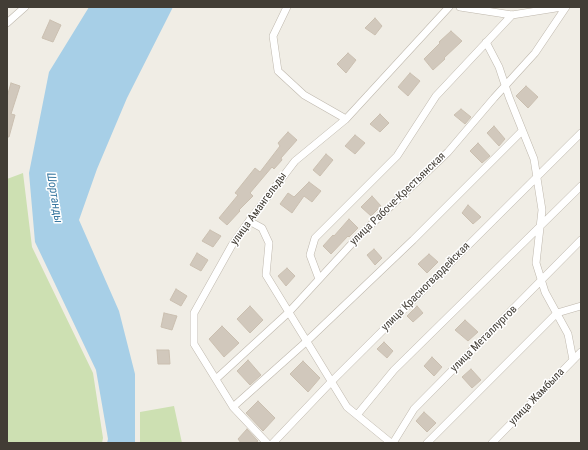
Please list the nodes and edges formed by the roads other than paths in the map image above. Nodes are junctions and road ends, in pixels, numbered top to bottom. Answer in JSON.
{"nodes":[{"id":1,"x":26,"y":7,"type":"edge"},
{"id":2,"x":287,"y":7,"type":"edge"},
{"id":3,"x":449,"y":7,"type":"edge"},
{"id":4,"x":460,"y":7,"type":"edge"},
{"id":5,"x":562,"y":7,"type":"edge"},
{"id":6,"x":566,"y":7,"type":"edge"},
{"id":7,"x":512,"y":15,"type":"junction"},
{"id":8,"x":7,"y":23,"type":"edge"},
{"id":9,"x":486,"y":42,"type":"junction"},
{"id":10,"x":505,"y":85,"type":"junction"},
{"id":11,"x":346,"y":119,"type":"junction"},
{"id":12,"x":522,"y":131,"type":"junction"},
{"id":13,"x":581,"y":133,"type":"edge"},
{"id":14,"x":537,"y":177,"type":"junction"},
{"id":15,"x":581,"y":186,"type":"edge"},
{"id":16,"x":249,"y":221,"type":"junction"},
{"id":17,"x":540,"y":226,"type":"junction"},
{"id":18,"x":581,"y":240,"type":"edge"},
{"id":19,"x":319,"y":279,"type":"junction"},
{"id":20,"x":541,"y":280,"type":"junction"},
{"id":21,"x":581,"y":306,"type":"edge"},
{"id":22,"x":289,"y":312,"type":"junction"},
{"id":23,"x":556,"y":313,"type":"junction"},
{"id":24,"x":307,"y":341,"type":"junction"},
{"id":25,"x":581,"y":352,"type":"edge"},
{"id":26,"x":573,"y":360,"type":"junction"},
{"id":27,"x":216,"y":379,"type":"junction"},
{"id":28,"x":332,"y":382,"type":"junction"},
{"id":29,"x":233,"y":407,"type":"junction"},
{"id":30,"x":357,"y":415,"type":"junction"},
{"id":31,"x":267,"y":443,"type":"edge"},
{"id":32,"x":273,"y":443,"type":"edge"},
{"id":33,"x":392,"y":443,"type":"edge"},
{"id":34,"x":427,"y":443,"type":"edge"},
{"id":35,"x":492,"y":443,"type":"edge"}],
"edges":[{"from":1,"to":8,"type":"street"},
{"from":2,"to":11,"type":"street"},
{"from":3,"to":11,"type":"street","name":"улица Амангельды"},
{"from":4,"to":7,"type":"street"},
{"from":5,"to":7,"type":"street"},
{"from":6,"to":10,"type":"street","name":"улица Рабоче-Крестьянская"},
{"from":7,"to":9,"type":"street"},
{"from":9,"to":10,"type":"street"},
{"from":9,"to":19,"type":"street"},
{"from":10,"to":12,"type":"street"},
{"from":10,"to":19,"type":"street","name":"улица Рабоче-Крестьянская"},
{"from":11,"to":16,"type":"street","name":"улица Амангельды"},
{"from":12,"to":14,"type":"street"},
{"from":12,"to":24,"type":"street"},
{"from":13,"to":14,"type":"street","name":"улица Красногвардейская"},
{"from":14,"to":17,"type":"street"},
{"from":14,"to":28,"type":"street","name":"улица Красногвардейская"},
{"from":15,"to":17,"type":"street"},
{"from":16,"to":22,"type":"street"},
{"from":16,"to":27,"type":"street","name":"улица Амангельды"},
{"from":17,"to":20,"type":"street"},
{"from":17,"to":30,"type":"street"},
{"from":18,"to":20,"type":"street","name":"улица Металлургов"},
{"from":19,"to":22,"type":"street","name":"улица Рабоче-Крестьянская"},
{"from":20,"to":23,"type":"street"},
{"from":20,"to":33,"type":"street","name":"улица Металлургов"},
{"from":21,"to":23,"type":"street"},
{"from":22,"to":24,"type":"street"},
{"from":22,"to":27,"type":"street","name":"улица Рабоче-Крестьянская"},
{"from":23,"to":26,"type":"street"},
{"from":23,"to":34,"type":"street"},
{"from":24,"to":28,"type":"street"},
{"from":24,"to":29,"type":"street"},
{"from":25,"to":26,"type":"street","name":"улица Жамбыла"},
{"from":26,"to":35,"type":"street","name":"улица Жамбыла"},
{"from":27,"to":29,"type":"street","name":"улица Амангельды"},
{"from":28,"to":30,"type":"street"},
{"from":28,"to":32,"type":"street","name":"улица Красногвардейская"},
{"from":29,"to":31,"type":"street","name":"улица Амангельды"},
{"from":30,"to":33,"type":"street"}]}
